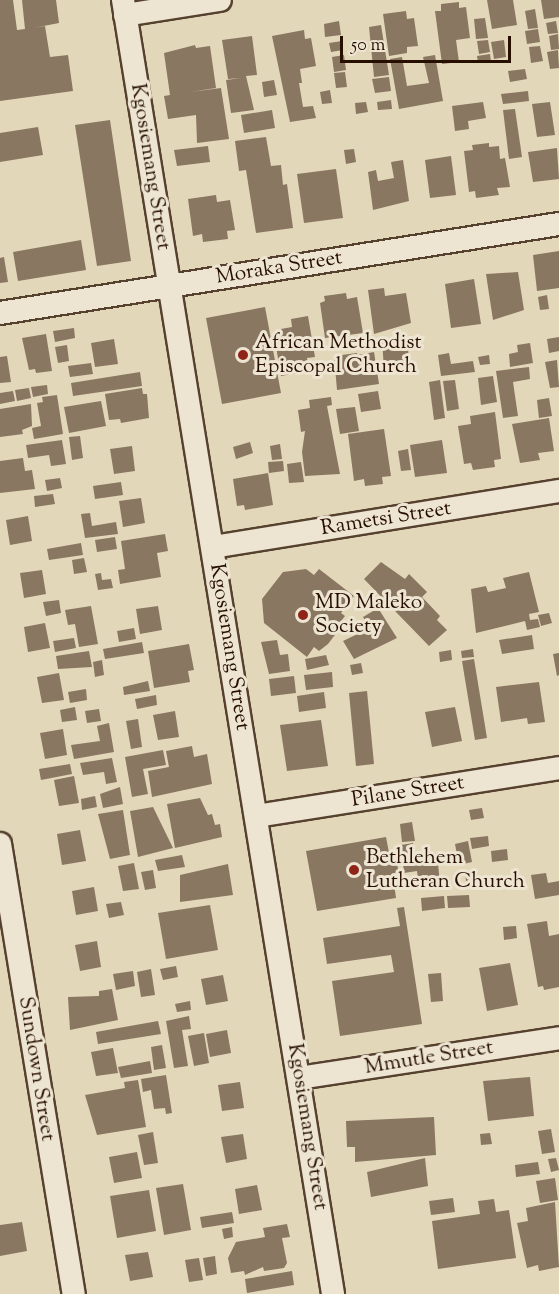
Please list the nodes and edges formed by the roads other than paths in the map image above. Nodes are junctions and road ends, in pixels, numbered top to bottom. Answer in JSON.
{"nodes":[{"id":1,"x":220,"y":0,"type":"edge"},
{"id":2,"x":124,"y":8,"type":"edge"},
{"id":3,"x":559,"y":224,"type":"edge"},
{"id":4,"x":170,"y":285,"type":"junction"},
{"id":5,"x":0,"y":313,"type":"edge"},
{"id":6,"x":559,"y":491,"type":"edge"},
{"id":7,"x":213,"y":547,"type":"junction"},
{"id":8,"x":559,"y":768,"type":"edge"},
{"id":9,"x":257,"y":816,"type":"junction"},
{"id":10,"x":0,"y":844,"type":"edge"},
{"id":11,"x":559,"y":1038,"type":"edge"},
{"id":12,"x":299,"y":1078,"type":"junction"},
{"id":13,"x":74,"y":1294,"type":"edge"},
{"id":14,"x":333,"y":1294,"type":"edge"}],
"edges":[{"from":1,"to":2,"type":"street"},
{"from":2,"to":4,"type":"street","name":"Kgosiemang Street"},
{"from":3,"to":4,"type":"street","name":"Moraka Street"},
{"from":4,"to":5,"type":"street","name":"Moraka Street"},
{"from":4,"to":7,"type":"street","name":"Kgosiemang Street"},
{"from":6,"to":7,"type":"street","name":"Rametsi Street"},
{"from":7,"to":9,"type":"street","name":"Kgosiemang Street"},
{"from":8,"to":9,"type":"street","name":"Pilane Street"},
{"from":9,"to":12,"type":"street","name":"Kgosiemang Street"},
{"from":10,"to":13,"type":"street","name":"Sundown Street"},
{"from":11,"to":12,"type":"street","name":"Mmutle Street"},
{"from":12,"to":14,"type":"street","name":"Kgosiemang Street"}]}
